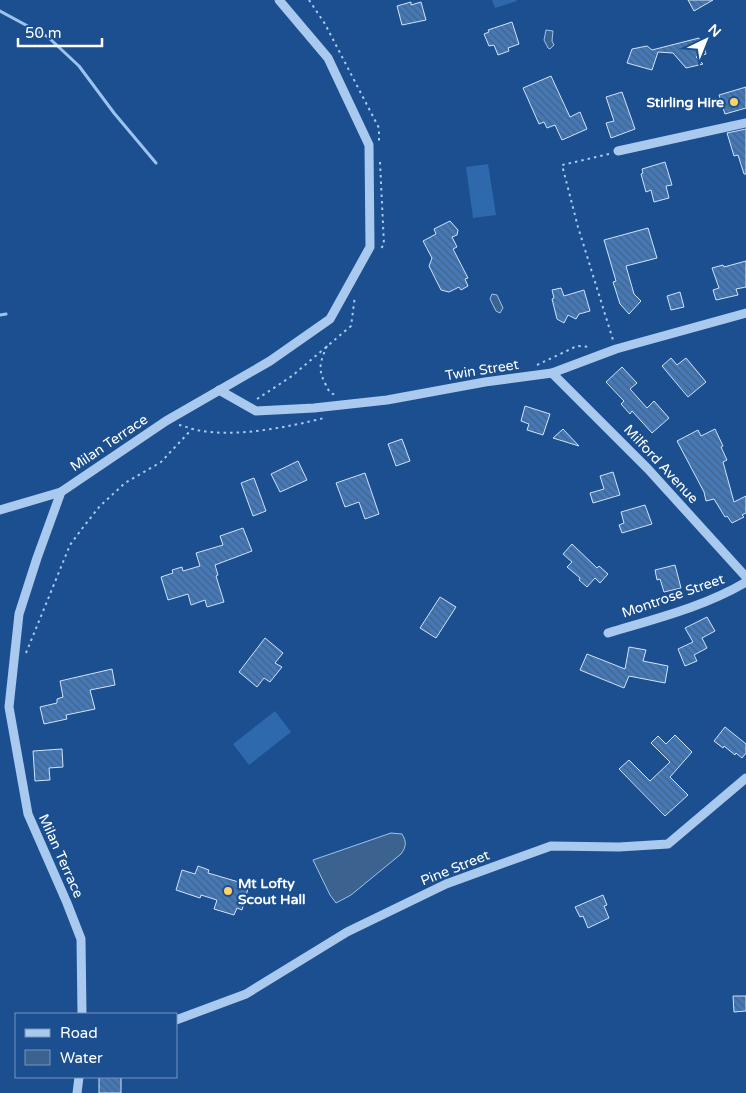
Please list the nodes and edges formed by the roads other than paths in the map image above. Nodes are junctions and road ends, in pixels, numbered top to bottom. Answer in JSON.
{"nodes":[{"id":1,"x":279,"y":0,"type":"edge"},
{"id":2,"x":746,"y":123,"type":"edge"},
{"id":3,"x":618,"y":151,"type":"road end"},
{"id":4,"x":746,"y":313,"type":"edge"},
{"id":5,"x":552,"y":373,"type":"junction"},
{"id":6,"x":219,"y":390,"type":"junction"},
{"id":7,"x":61,"y":492,"type":"junction"},
{"id":8,"x":0,"y":510,"type":"edge"},
{"id":9,"x":746,"y":577,"type":"edge"},
{"id":10,"x":746,"y":582,"type":"edge"},
{"id":11,"x":608,"y":633,"type":"dead end"},
{"id":12,"x":746,"y":778,"type":"edge"},
{"id":13,"x":82,"y":1013,"type":"edge"},
{"id":14,"x":178,"y":1019,"type":"edge"},
{"id":15,"x":79,"y":1078,"type":"edge"},
{"id":16,"x":77,"y":1093,"type":"edge"}],
"edges":[{"from":1,"to":6,"type":"street","name":"Milan Terrace"},
{"from":2,"to":3,"type":"street"},
{"from":4,"to":5,"type":"street","name":"Twin Street"},
{"from":5,"to":6,"type":"street","name":"Twin Street"},
{"from":5,"to":9,"type":"street","name":"Milford Avenue"},
{"from":6,"to":7,"type":"street","name":"Milan Terrace"},
{"from":7,"to":8,"type":"street"},
{"from":7,"to":13,"type":"street","name":"Milan Terrace"},
{"from":10,"to":11,"type":"street","name":"Montrose Street"},
{"from":12,"to":14,"type":"street","name":"Pine Street"},
{"from":15,"to":16,"type":"street"}]}
